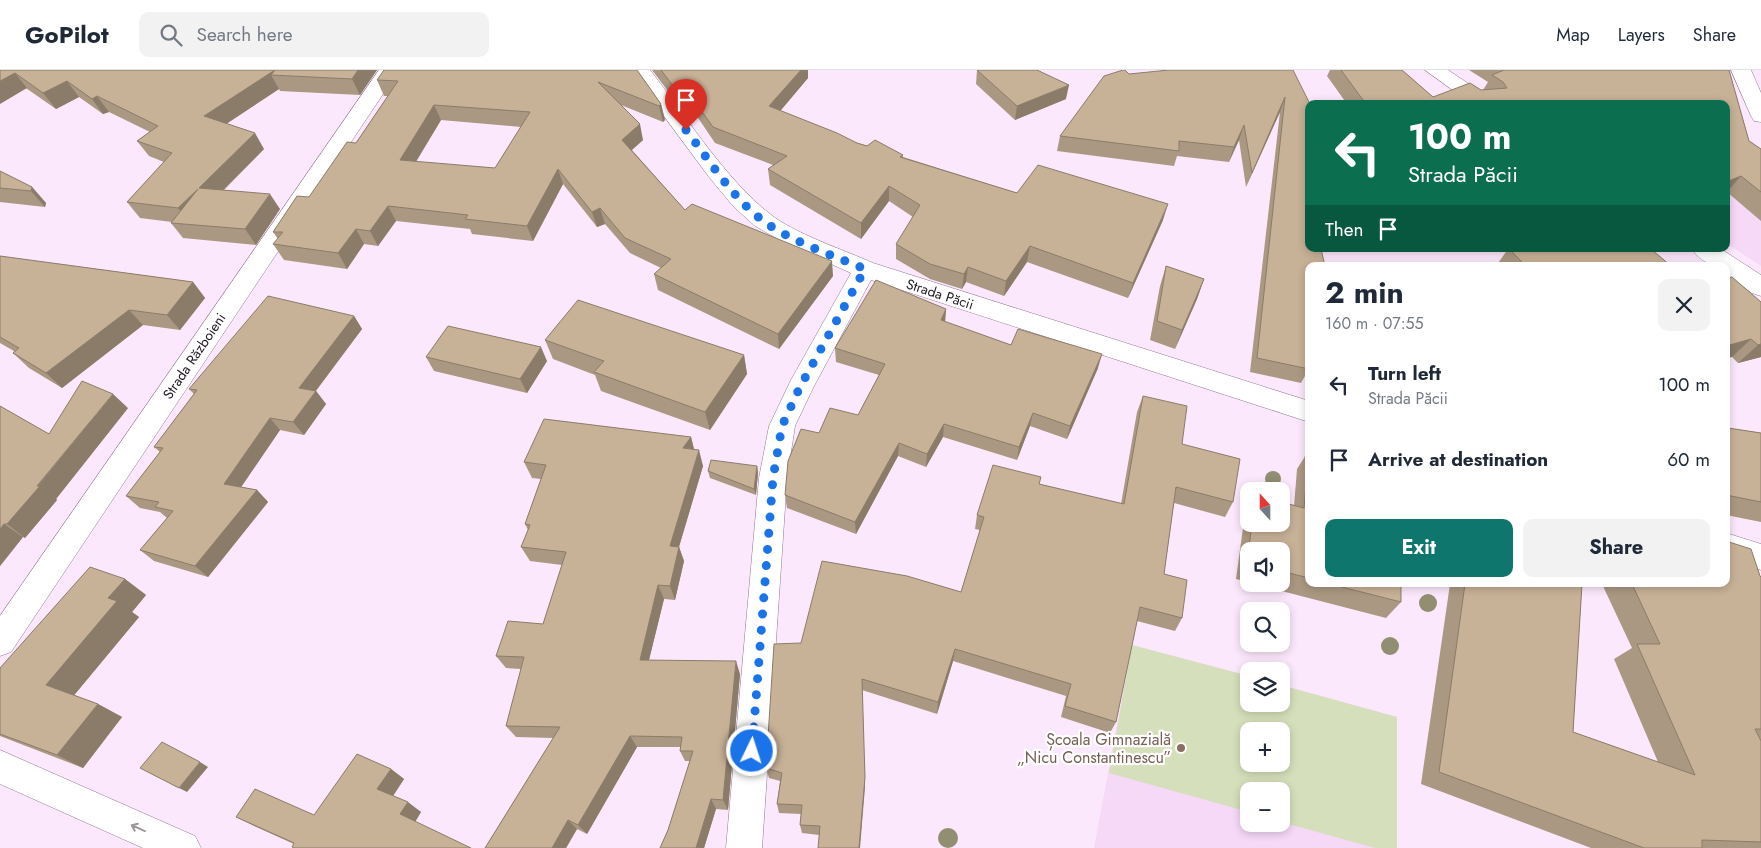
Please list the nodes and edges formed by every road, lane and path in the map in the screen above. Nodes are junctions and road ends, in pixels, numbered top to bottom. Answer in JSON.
{"nodes":[{"id":1,"x":388,"y":70,"type":"edge"},
{"id":2,"x":640,"y":70,"type":"edge"},
{"id":3,"x":1436,"y":70,"type":"edge"},
{"id":4,"x":1741,"y":70,"type":"edge"},
{"id":5,"x":1480,"y":100,"type":"edge"},
{"id":6,"x":1761,"y":116,"type":"edge"},
{"id":7,"x":1708,"y":252,"type":"edge"},
{"id":8,"x":1724,"y":262,"type":"edge"},
{"id":9,"x":1730,"y":266,"type":"edge"},
{"id":10,"x":865,"y":269,"type":"junction"},
{"id":11,"x":1761,"y":287,"type":"edge"},
{"id":12,"x":1305,"y":411,"type":"edge"},
{"id":13,"x":1730,"y":547,"type":"edge"},
{"id":14,"x":1761,"y":557,"type":"edge"},
{"id":15,"x":0,"y":642,"type":"edge"},
{"id":16,"x":0,"y":767,"type":"edge"},
{"id":17,"x":183,"y":848,"type":"edge"},
{"id":18,"x":744,"y":848,"type":"edge"}],
"edges":[{"from":1,"to":15,"type":"street","name":"Strada Războieni"},
{"from":2,"to":10,"type":"street","name":"Strada Păcii"},
{"from":3,"to":5,"type":"street"},
{"from":4,"to":6,"type":"street"},
{"from":7,"to":8,"type":"street"},
{"from":9,"to":11,"type":"street"},
{"from":10,"to":12,"type":"street","name":"Strada Păcii"},
{"from":10,"to":18,"type":"street"},
{"from":13,"to":14,"type":"street"},
{"from":17,"to":16,"type":"street","one_way":true}]}
